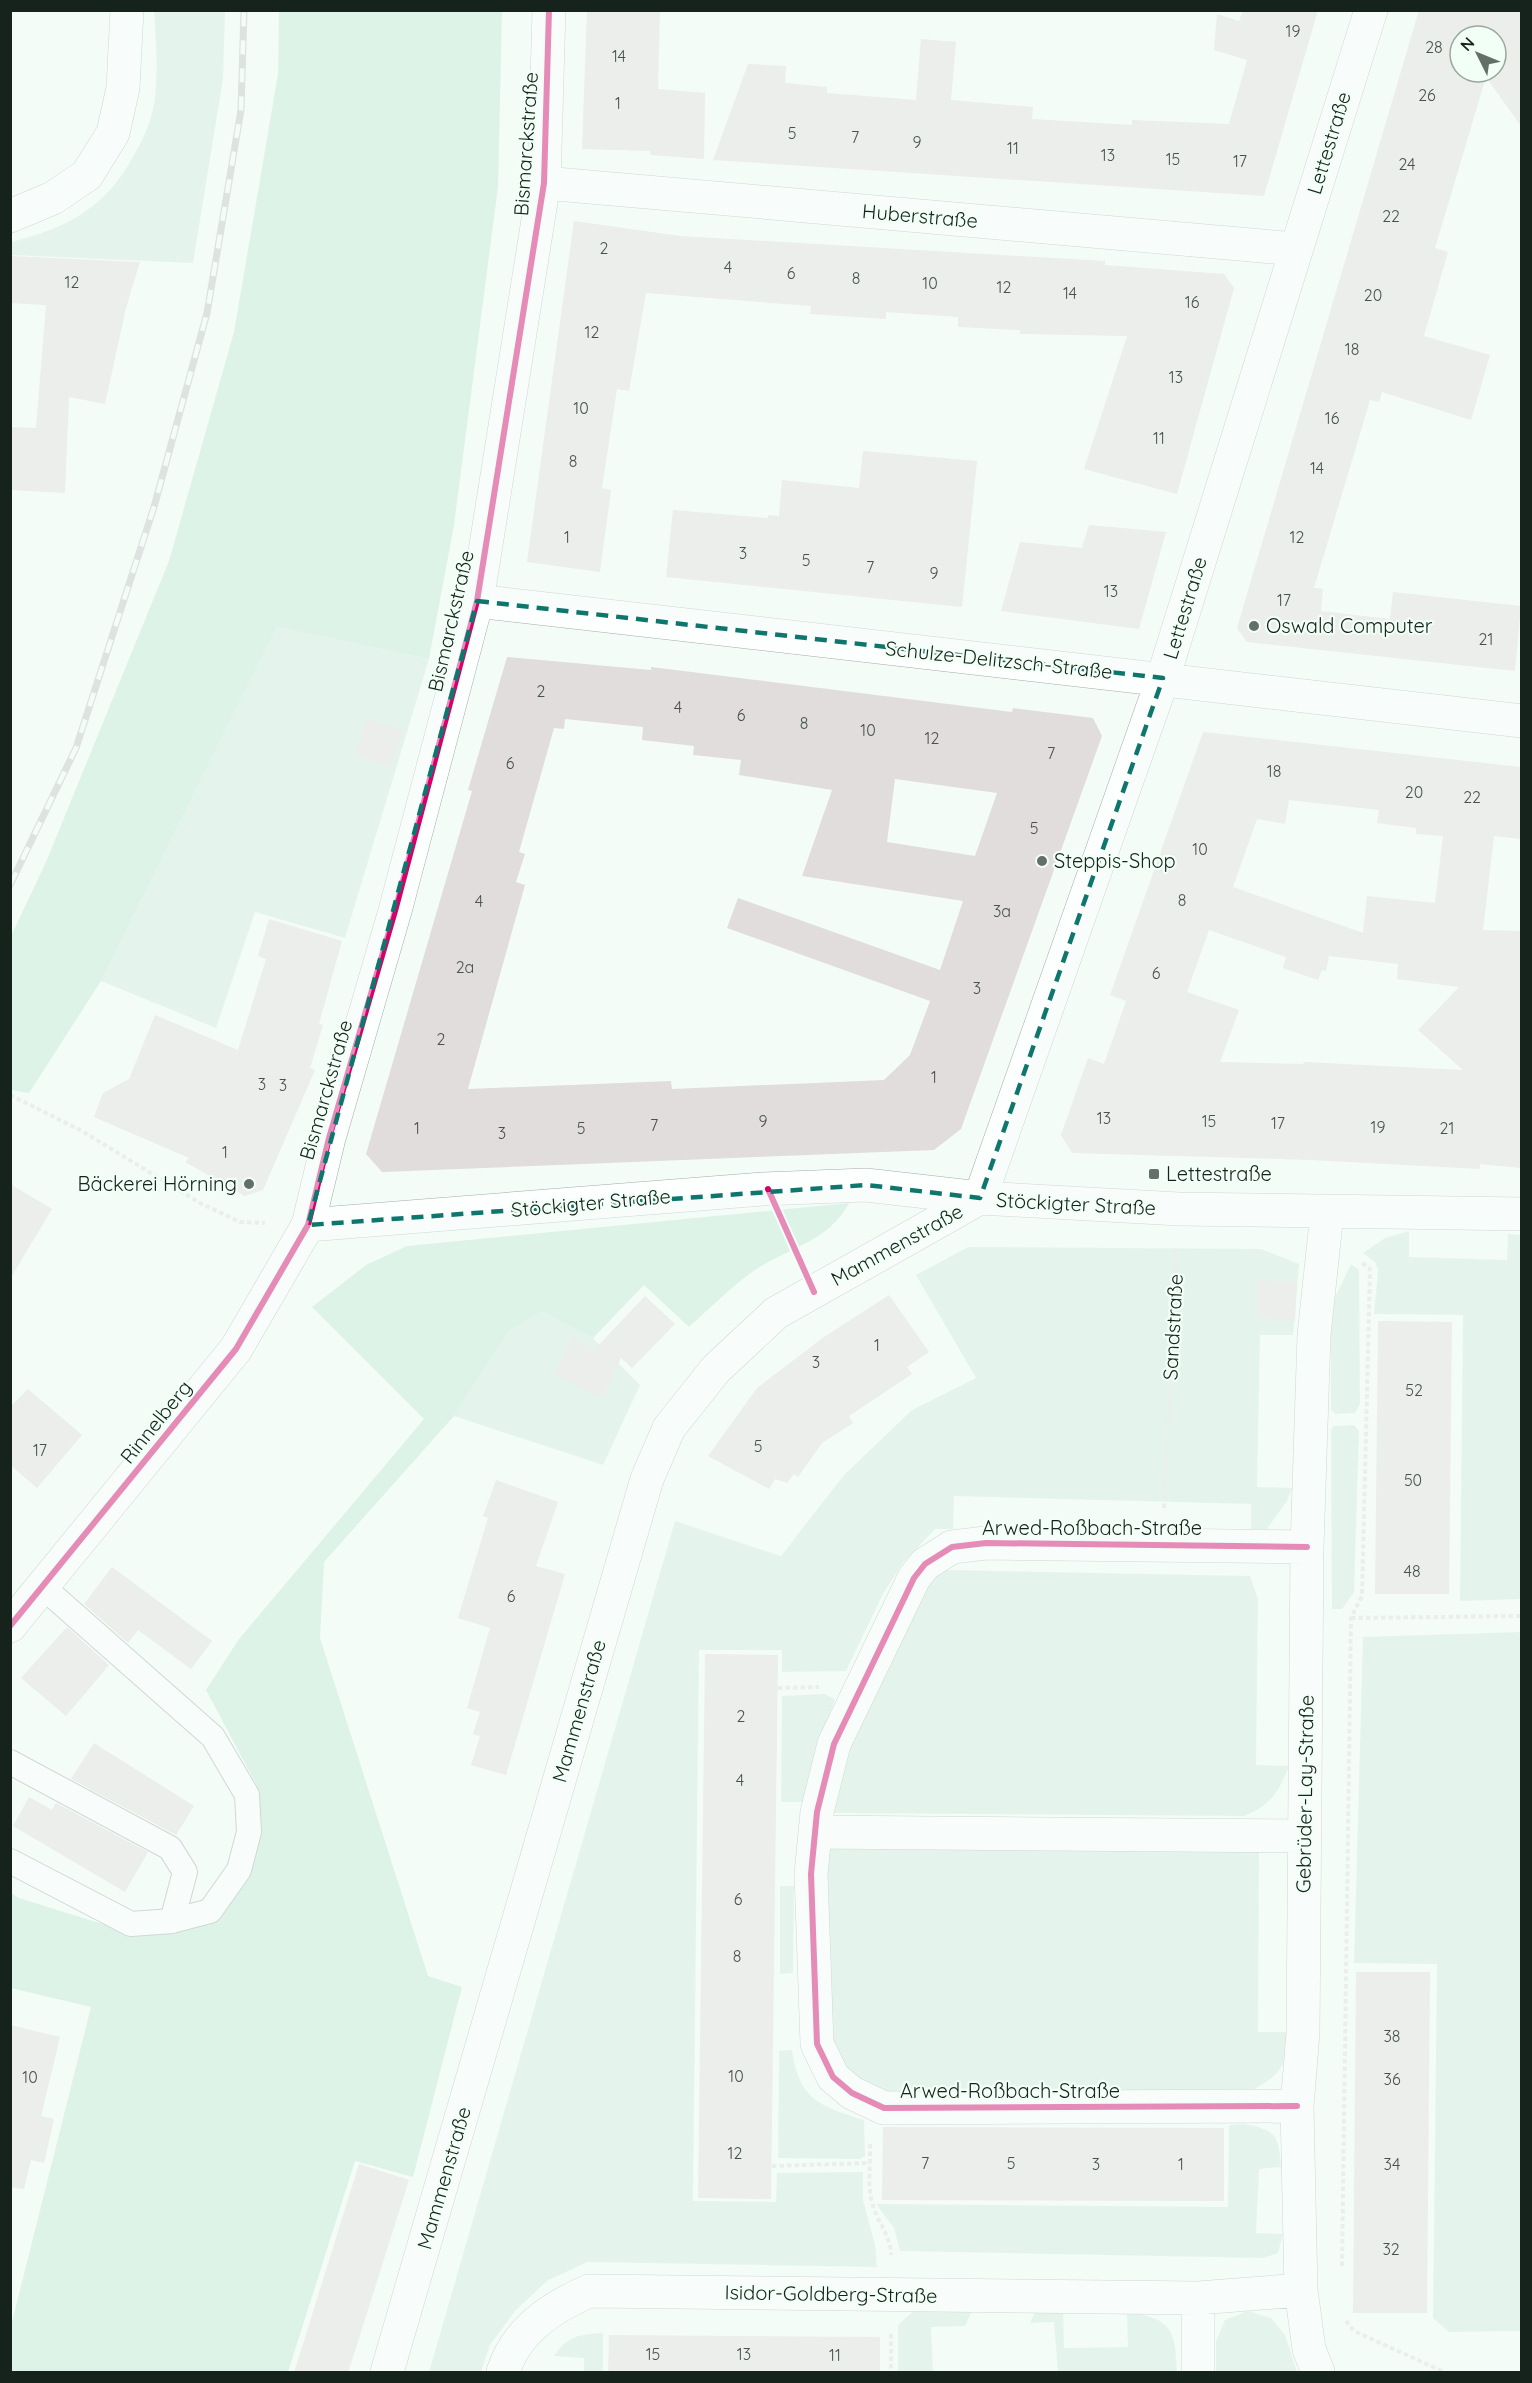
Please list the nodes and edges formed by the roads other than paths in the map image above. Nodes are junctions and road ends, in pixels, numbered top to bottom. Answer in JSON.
{"nodes":[{"id":1,"x":127,"y":10,"type":"edge"},
{"id":2,"x":549,"y":10,"type":"edge"},
{"id":3,"x":1371,"y":10,"type":"edge"},
{"id":4,"x":544,"y":183,"type":"junction"},
{"id":5,"x":10,"y":216,"type":"edge"},
{"id":6,"x":1296,"y":249,"type":"junction"},
{"id":7,"x":477,"y":601,"type":"junction"},
{"id":8,"x":1163,"y":678,"type":"junction"},
{"id":9,"x":1521,"y":721,"type":"edge"},
{"id":10,"x":980,"y":1198,"type":"junction"},
{"id":11,"x":1327,"y":1213,"type":"junction"},
{"id":12,"x":1521,"y":1214,"type":"edge"},
{"id":13,"x":308,"y":1225,"type":"junction"},
{"id":14,"x":1307,"y":1547,"type":"junction"},
{"id":15,"x":43,"y":1587,"type":"junction"},
{"id":16,"x":10,"y":1626,"type":"edge"},
{"id":17,"x":10,"y":1762,"type":"edge"},
{"id":18,"x":815,"y":1832,"type":"junction"},
{"id":19,"x":1305,"y":1836,"type":"junction"},
{"id":20,"x":10,"y":1861,"type":"edge"},
{"id":21,"x":172,"y":1921,"type":"junction"},
{"id":22,"x":1298,"y":2106,"type":"junction"},
{"id":23,"x":1198,"y":2298,"type":"junction"},
{"id":24,"x":1303,"y":2305,"type":"junction"},
{"id":25,"x":387,"y":2373,"type":"edge"},
{"id":26,"x":503,"y":2373,"type":"edge"},
{"id":27,"x":1198,"y":2373,"type":"edge"},
{"id":28,"x":1318,"y":2373,"type":"edge"}],
"edges":[{"from":1,"to":5,"type":"street"},
{"from":2,"to":4,"type":"street","name":"Bismarckstraße"},
{"from":3,"to":6,"type":"street","name":"Lettestraße"},
{"from":4,"to":6,"type":"street","name":"Huberstraße"},
{"from":4,"to":7,"type":"street","name":"Bismarckstraße"},
{"from":6,"to":8,"type":"street","name":"Lettestraße"},
{"from":7,"to":8,"type":"street","name":"Schulze-Delitzsch-Straße"},
{"from":7,"to":13,"type":"street","name":"Bismarckstraße"},
{"from":8,"to":9,"type":"street","name":"Schulze-Delitzsch-Straße"},
{"from":8,"to":10,"type":"street","name":"Lettestraße"},
{"from":10,"to":11,"type":"street","name":"Stöckigter Straße"},
{"from":10,"to":13,"type":"street","name":"Stöckigter Straße"},
{"from":10,"to":25,"type":"street","name":"Mammenstraße"},
{"from":11,"to":12,"type":"street","name":"Stöckigter Straße"},
{"from":11,"to":14,"type":"street","name":"Gebrüder-Lay-Straße"},
{"from":13,"to":15,"type":"street","name":"Rinnelberg"},
{"from":14,"to":18,"type":"street","name":"Arwed-Roßbach-Straße"},
{"from":14,"to":19,"type":"street","name":"Gebrüder-Lay-Straße"},
{"from":15,"to":16,"type":"street","name":"Rinnelberg"},
{"from":15,"to":21,"type":"lane"},
{"from":17,"to":21,"type":"lane"},
{"from":18,"to":19,"type":"street"},
{"from":18,"to":22,"type":"street","name":"Arwed-Roßbach-Straße"},
{"from":19,"to":22,"type":"street","name":"Gebrüder-Lay-Straße"},
{"from":20,"to":21,"type":"lane"},
{"from":22,"to":24,"type":"street","name":"Gebrüder-Lay-Straße"},
{"from":23,"to":24,"type":"street","name":"Isidor-Goldberg-Straße"},
{"from":23,"to":26,"type":"street","name":"Isidor-Goldberg-Straße"},
{"from":23,"to":27,"type":"street"},
{"from":24,"to":28,"type":"street","name":"Gebrüder-Lay-Straße"}]}
